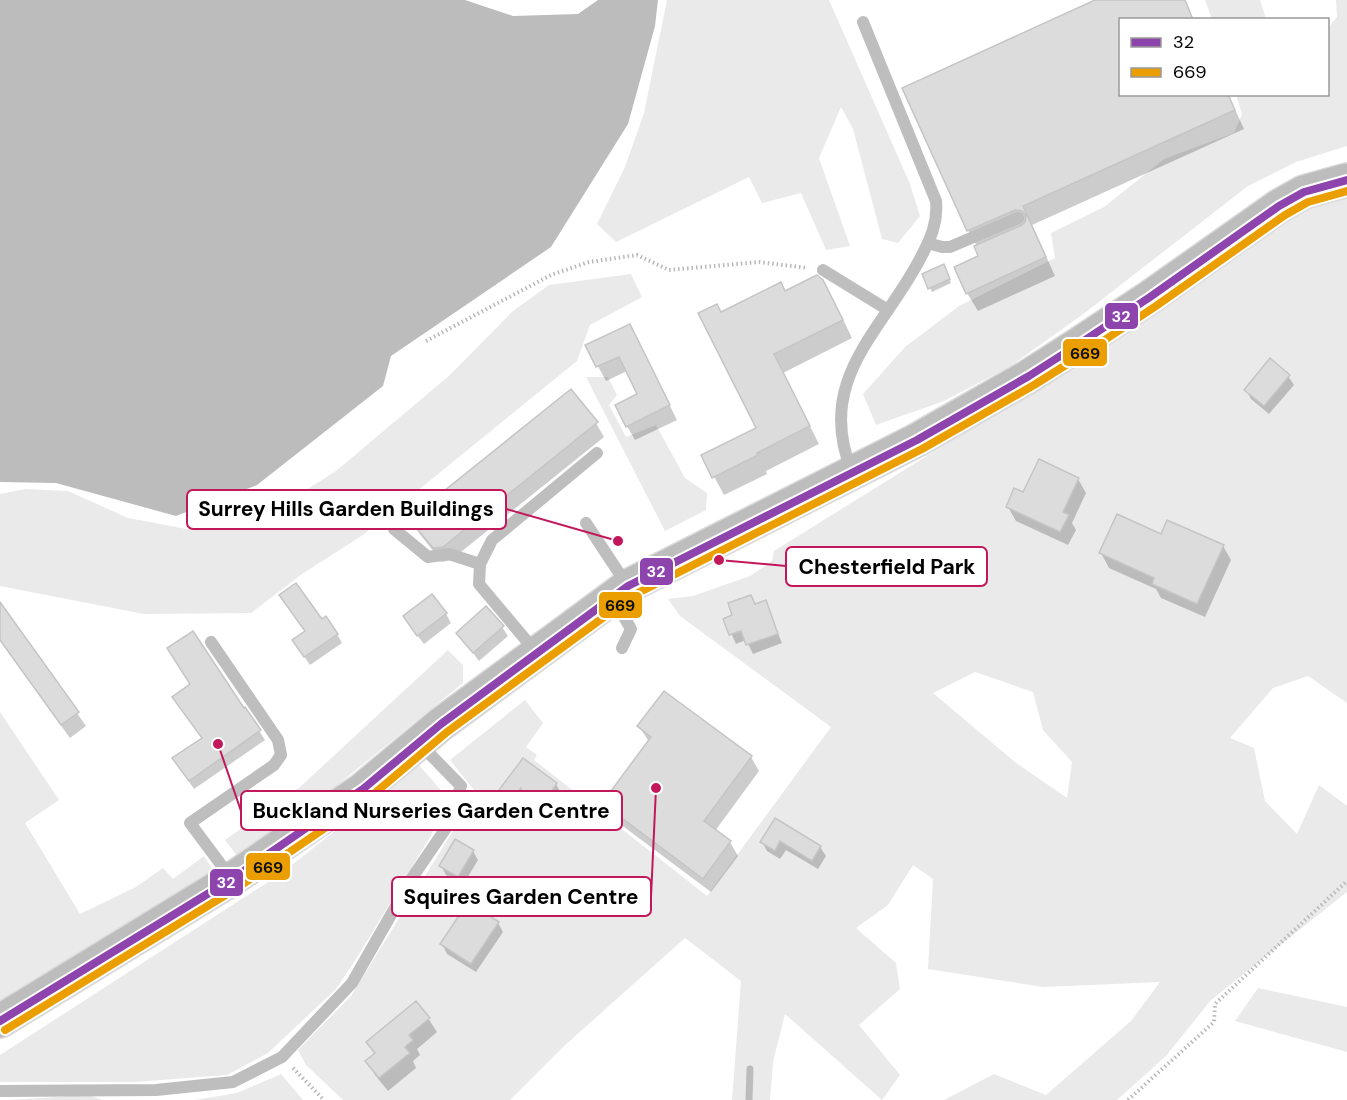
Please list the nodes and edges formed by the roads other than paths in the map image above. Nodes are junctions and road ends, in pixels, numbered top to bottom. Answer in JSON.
{"nodes":[{"id":1,"x":863,"y":22,"type":"dead end"},
{"id":2,"x":1347,"y":180,"type":"edge"},
{"id":3,"x":1018,"y":218,"type":"dead end"},
{"id":4,"x":928,"y":243,"type":"junction"},
{"id":5,"x":823,"y":270,"type":"road end"},
{"id":6,"x":888,"y":310,"type":"junction"},
{"id":7,"x":597,"y":453,"type":"dead end"},
{"id":8,"x":853,"y":473,"type":"junction"},
{"id":9,"x":586,"y":523,"type":"dead end"},
{"id":10,"x":394,"y":529,"type":"dead end"},
{"id":11,"x":480,"y":564,"type":"junction"},
{"id":12,"x":620,"y":592,"type":"junction"},
{"id":13,"x":211,"y":642,"type":"dead end"},
{"id":14,"x":622,"y":648,"type":"dead end"},
{"id":15,"x":538,"y":654,"type":"junction"},
{"id":16,"x":418,"y":743,"type":"junction"},
{"id":17,"x":232,"y":879,"type":"junction"},
{"id":18,"x":0,"y":1021,"type":"edge"},
{"id":19,"x":0,"y":1091,"type":"edge"}],
"edges":[{"from":1,"to":4,"type":"lane"},
{"from":2,"to":8,"type":"main road"},
{"from":3,"to":4,"type":"lane"},
{"from":4,"to":6,"type":"lane"},
{"from":5,"to":6,"type":"lane"},
{"from":6,"to":8,"type":"lane"},
{"from":7,"to":11,"type":"lane"},
{"from":8,"to":12,"type":"main road"},
{"from":9,"to":12,"type":"lane"},
{"from":10,"to":11,"type":"lane"},
{"from":11,"to":15,"type":"lane"},
{"from":12,"to":14,"type":"lane"},
{"from":12,"to":15,"type":"main road"},
{"from":13,"to":17,"type":"lane"},
{"from":15,"to":16,"type":"main road"},
{"from":16,"to":17,"type":"main road"},
{"from":16,"to":19,"type":"lane"},
{"from":17,"to":18,"type":"main road"}]}
